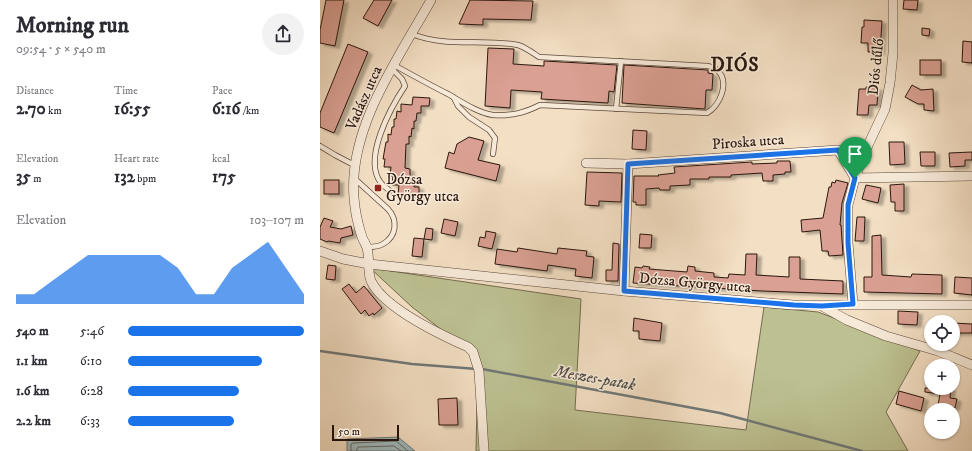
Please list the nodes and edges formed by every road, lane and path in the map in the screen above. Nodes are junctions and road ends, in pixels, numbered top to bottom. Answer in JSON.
{"nodes":[{"id":1,"x":431,"y":0,"type":"edge"},
{"id":2,"x":893,"y":0,"type":"edge"},
{"id":3,"x":412,"y":34,"type":"junction"},
{"id":4,"x":621,"y":61,"type":"junction"},
{"id":5,"x":393,"y":67,"type":"junction"},
{"id":6,"x":454,"y":98,"type":"junction"},
{"id":7,"x":616,"y":109,"type":"junction"},
{"id":8,"x":320,"y":146,"type":"edge"},
{"id":9,"x":493,"y":154,"type":"dead end"},
{"id":10,"x":586,"y":163,"type":"dead end"},
{"id":11,"x":628,"y":164,"type":"junction"},
{"id":12,"x":356,"y":166,"type":"junction"},
{"id":13,"x":972,"y":176,"type":"edge"},
{"id":14,"x":354,"y":178,"type":"junction"},
{"id":15,"x":855,"y":178,"type":"junction"},
{"id":16,"x":390,"y":191,"type":"dead end"},
{"id":17,"x":368,"y":247,"type":"junction"},
{"id":18,"x":320,"y":251,"type":"edge"},
{"id":19,"x":369,"y":264,"type":"junction"},
{"id":20,"x":624,"y":291,"type":"junction"},
{"id":21,"x":853,"y":304,"type":"junction"},
{"id":22,"x":972,"y":305,"type":"edge"},
{"id":23,"x":822,"y":306,"type":"junction"},
{"id":24,"x":972,"y":365,"type":"edge"},
{"id":25,"x":484,"y":451,"type":"edge"}],
"edges":[{"from":1,"to":3,"type":"street","name":"Vadász utca"},
{"from":2,"to":15,"type":"street","name":"Diós dűlő"},
{"from":3,"to":4,"type":"lane"},
{"from":3,"to":5,"type":"street","name":"Vadász utca"},
{"from":4,"to":7,"type":"lane"},
{"from":4,"to":7,"type":"lane"},
{"from":5,"to":6,"type":"lane"},
{"from":5,"to":12,"type":"street","name":"Vadász utca"},
{"from":5,"to":16,"type":"lane"},
{"from":6,"to":7,"type":"lane"},
{"from":6,"to":9,"type":"lane"},
{"from":8,"to":12,"type":"lane"},
{"from":10,"to":11,"type":"street"},
{"from":11,"to":15,"type":"street","name":"Piroska utca"},
{"from":11,"to":20,"type":"street"},
{"from":12,"to":14,"type":"street","name":"Vadász utca"},
{"from":13,"to":15,"type":"street"},
{"from":14,"to":17,"type":"street","name":"Vadász utca"},
{"from":14,"to":17,"type":"lane"},
{"from":15,"to":21,"type":"street"},
{"from":17,"to":19,"type":"street","name":"Vadász utca"},
{"from":18,"to":19,"type":"street","name":"Dózsa György utca"},
{"from":19,"to":20,"type":"street","name":"Dózsa György utca"},
{"from":19,"to":25,"type":"street","name":"Vadász utca"},
{"from":20,"to":23,"type":"street","name":"Dózsa György utca"},
{"from":21,"to":22,"type":"street","name":"Dózsa György utca"},
{"from":21,"to":23,"type":"street","name":"Dózsa György utca"},
{"from":23,"to":24,"type":"street"}]}
